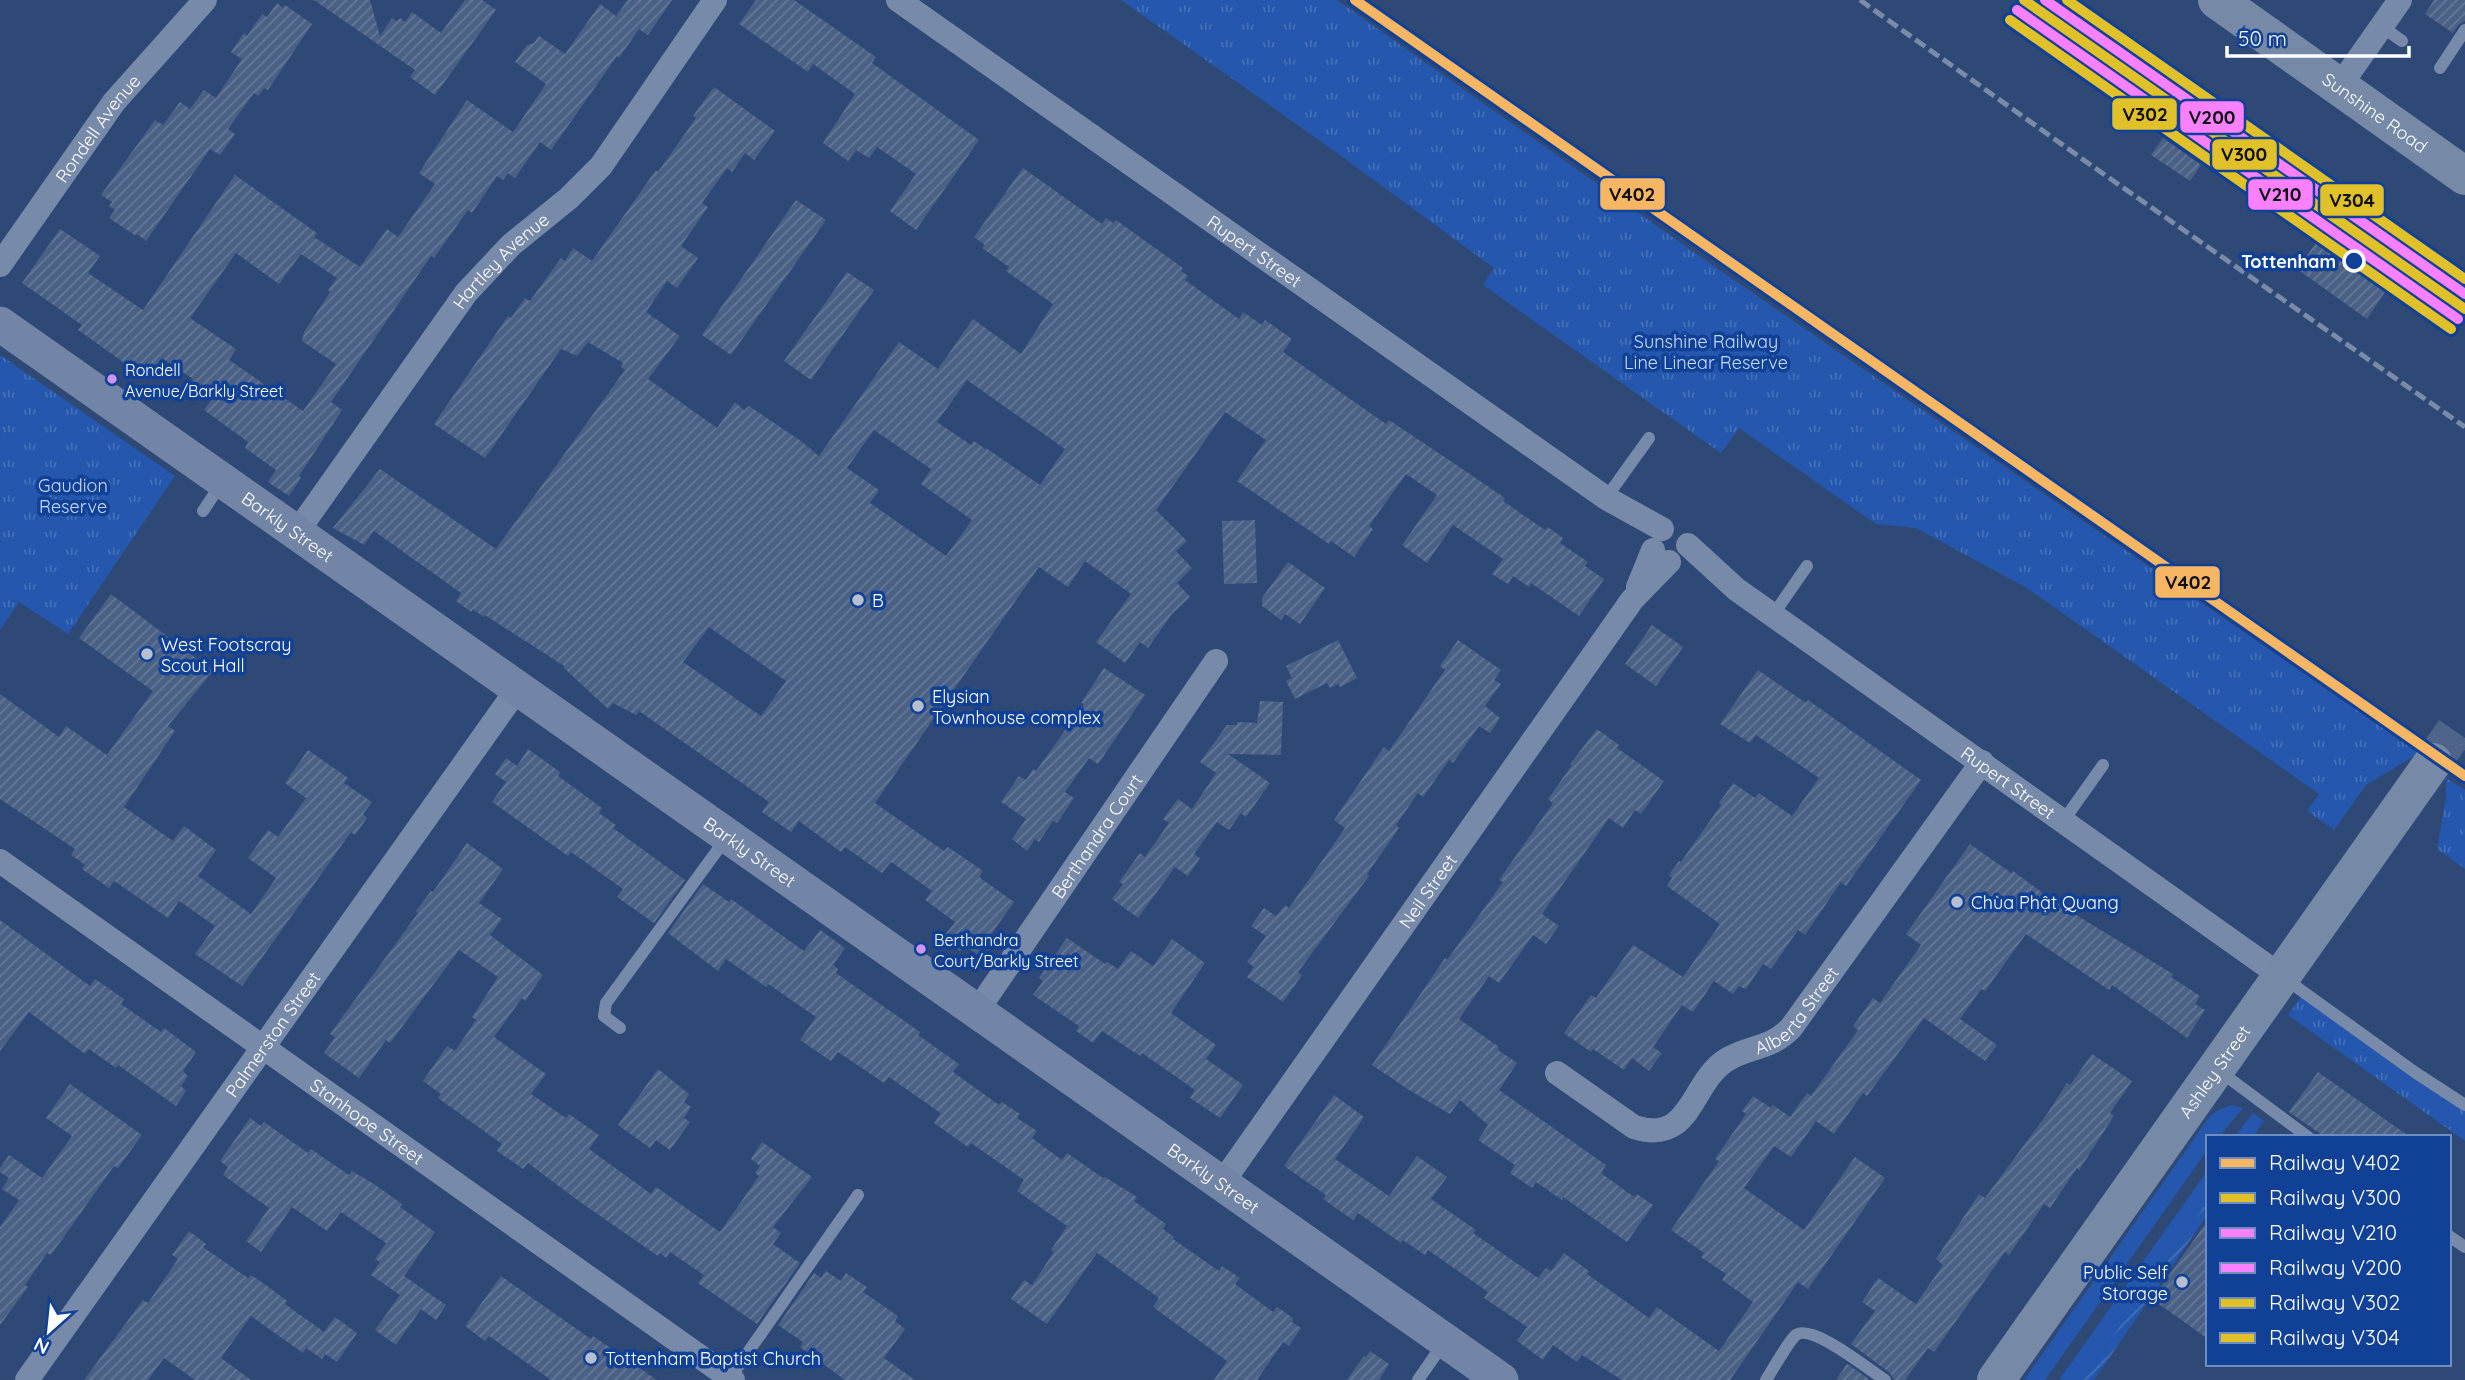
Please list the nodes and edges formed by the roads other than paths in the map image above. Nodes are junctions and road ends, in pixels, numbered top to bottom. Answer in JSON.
{"nodes":[{"id":1,"x":205,"y":0,"type":"edge"},
{"id":2,"x":715,"y":0,"type":"edge"},
{"id":3,"x":898,"y":0,"type":"edge"},
{"id":4,"x":2217,"y":0,"type":"edge"},
{"id":5,"x":2400,"y":0,"type":"edge"},
{"id":6,"x":2381,"y":26,"type":"junction"},
{"id":7,"x":2465,"y":30,"type":"edge"},
{"id":8,"x":2402,"y":41,"type":"dead end"},
{"id":9,"x":2440,"y":68,"type":"dead end"},
{"id":10,"x":2339,"y":87,"type":"junction"},
{"id":11,"x":2465,"y":176,"type":"edge"},
{"id":12,"x":0,"y":265,"type":"edge"},
{"id":13,"x":0,"y":324,"type":"edge"},
{"id":14,"x":1649,"y":438,"type":"dead end"},
{"id":15,"x":224,"y":481,"type":"junction"},
{"id":16,"x":1609,"y":500,"type":"junction"},
{"id":17,"x":203,"y":511,"type":"dead end"},
{"id":18,"x":296,"y":532,"type":"junction"},
{"id":19,"x":1667,"y":548,"type":"junction"},
{"id":20,"x":1807,"y":566,"type":"dead end"},
{"id":21,"x":1773,"y":615,"type":"junction"},
{"id":22,"x":1216,"y":661,"type":"dead end"},
{"id":23,"x":518,"y":688,"type":"junction"},
{"id":24,"x":1982,"y":762,"type":"junction"},
{"id":25,"x":2433,"y":762,"type":"tunnel mouth"},
{"id":26,"x":2103,"y":765,"type":"dead end"},
{"id":27,"x":2064,"y":820,"type":"junction"},
{"id":28,"x":728,"y":836,"type":"junction"},
{"id":29,"x":0,"y":861,"type":"edge"},
{"id":30,"x":2281,"y":976,"type":"junction"},
{"id":31,"x":977,"y":1011,"type":"junction"},
{"id":32,"x":620,"y":1028,"type":"dead end"},
{"id":33,"x":264,"y":1047,"type":"junction"},
{"id":34,"x":2216,"y":1068,"type":"junction"},
{"id":35,"x":1557,"y":1073,"type":"dead end"},
{"id":36,"x":2465,"y":1105,"type":"edge"},
{"id":37,"x":2305,"y":1135,"type":"edge"},
{"id":38,"x":1222,"y":1183,"type":"junction"},
{"id":39,"x":858,"y":1195,"type":"dead end"},
{"id":40,"x":1445,"y":1340,"type":"junction"},
{"id":41,"x":718,"y":1376,"type":"edge"},
{"id":42,"x":27,"y":1380,"type":"edge"},
{"id":43,"x":1418,"y":1380,"type":"edge"},
{"id":44,"x":1502,"y":1380,"type":"edge"},
{"id":45,"x":1766,"y":1380,"type":"edge"},
{"id":46,"x":1885,"y":1380,"type":"edge"},
{"id":47,"x":1996,"y":1380,"type":"edge"}],
"edges":[{"from":1,"to":12,"type":"street","name":"Rondell Avenue"},
{"from":2,"to":18,"type":"street","name":"Hartley Avenue"},
{"from":3,"to":16,"type":"street","name":"Rupert Street"},
{"from":4,"to":10,"type":"main road","name":"Sunshine Road"},
{"from":5,"to":6,"type":"street"},
{"from":6,"to":8,"type":"lane"},
{"from":6,"to":10,"type":"street"},
{"from":7,"to":9,"type":"lane"},
{"from":10,"to":11,"type":"main road","name":"Sunshine Road"},
{"from":13,"to":15,"type":"street","name":"Barkly Street"},
{"from":14,"to":16,"type":"lane"},
{"from":15,"to":17,"type":"lane"},
{"from":15,"to":18,"type":"street","name":"Barkly Street"},
{"from":16,"to":19,"type":"street","name":"Rupert Street"},
{"from":18,"to":23,"type":"street","name":"Barkly Street"},
{"from":19,"to":21,"type":"street","name":"Rupert Street"},
{"from":19,"to":38,"type":"street","name":"Neil Street"},
{"from":20,"to":21,"type":"lane"},
{"from":21,"to":24,"type":"street","name":"Rupert Street"},
{"from":22,"to":31,"type":"street","name":"Berthandra Court"},
{"from":23,"to":28,"type":"street","name":"Barkly Street"},
{"from":23,"to":33,"type":"street","name":"Palmerston Street"},
{"from":24,"to":27,"type":"street","name":"Rupert Street"},
{"from":24,"to":35,"type":"street","name":"Alberta Street"},
{"from":25,"to":30,"type":"main road","name":"Ashley Street"},
{"from":26,"to":27,"type":"lane"},
{"from":27,"to":30,"type":"street","name":"Rupert Street"},
{"from":28,"to":31,"type":"street","name":"Barkly Street"},
{"from":28,"to":32,"type":"lane"},
{"from":29,"to":33,"type":"street","name":"Stanhope Street"},
{"from":30,"to":34,"type":"main road","name":"Ashley Street"},
{"from":30,"to":36,"type":"lane"},
{"from":31,"to":38,"type":"street","name":"Barkly Street"},
{"from":33,"to":41,"type":"street","name":"Stanhope Street"},
{"from":33,"to":42,"type":"street","name":"Palmerston Street"},
{"from":34,"to":37,"type":"lane"},
{"from":34,"to":47,"type":"main road","name":"Ashley Street"},
{"from":38,"to":40,"type":"street","name":"Barkly Street"},
{"from":39,"to":41,"type":"lane"},
{"from":40,"to":43,"type":"lane"},
{"from":40,"to":44,"type":"street","name":"Barkly Street"},
{"from":45,"to":46,"type":"lane"}]}
